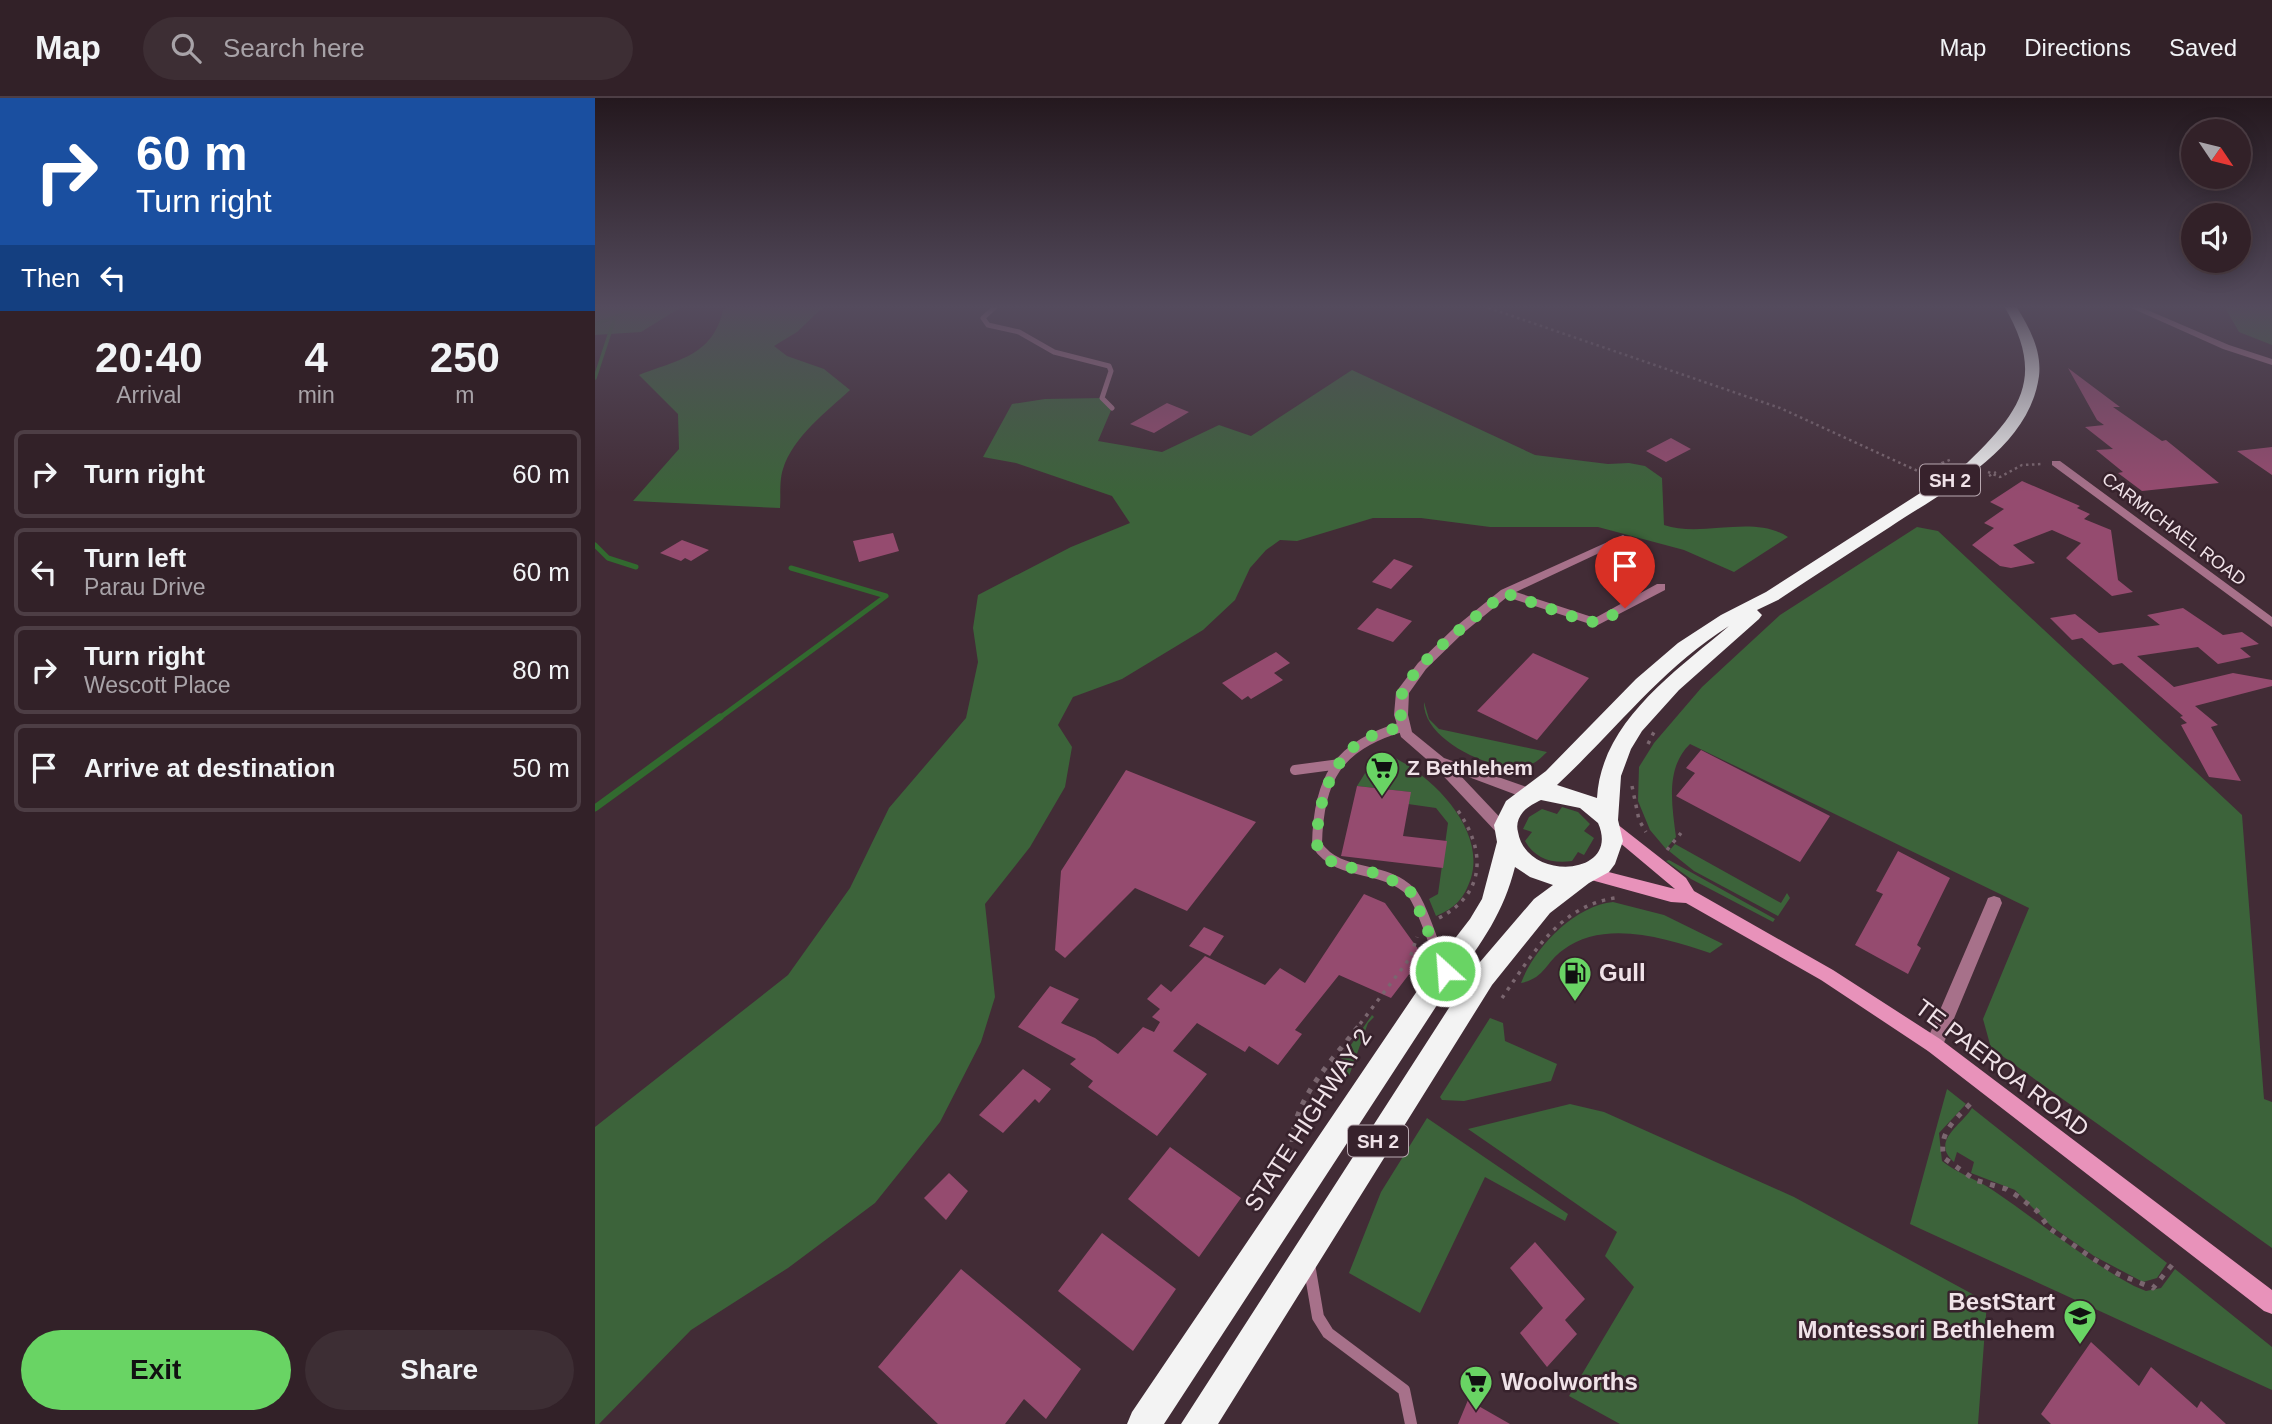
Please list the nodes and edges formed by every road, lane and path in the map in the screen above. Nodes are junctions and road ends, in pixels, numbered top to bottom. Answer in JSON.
{"nodes":[{"id":1,"x":1110,"y":368,"type":"edge"},
{"id":2,"x":1663,"y":368,"type":"edge"},
{"id":3,"x":2032,"y":368,"type":"edge"},
{"id":4,"x":1112,"y":408,"type":"dead end"},
{"id":5,"x":1961,"y":461,"type":"dead end"},
{"id":6,"x":2056,"y":463,"type":"joint"},
{"id":7,"x":1941,"y":468,"type":"dead end"},
{"id":8,"x":1985,"y":471,"type":"dead end"},
{"id":9,"x":1945,"y":484,"type":"junction"},
{"id":10,"x":1623,"y":538,"type":"dead end"},
{"id":11,"x":1661,"y":587,"type":"dead end"},
{"id":12,"x":1505,"y":593,"type":"junction"},
{"id":13,"x":1772,"y":596,"type":"junction"},
{"id":14,"x":2272,"y":623,"type":"edge"},
{"id":15,"x":1402,"y":727,"type":"junction"},
{"id":16,"x":1655,"y":735,"type":"dead end"},
{"id":17,"x":1641,"y":752,"type":"dead end"},
{"id":18,"x":1437,"y":760,"type":"junction"},
{"id":19,"x":1340,"y":764,"type":"junction"},
{"id":20,"x":1534,"y":767,"type":"dead end"},
{"id":21,"x":1503,"y":768,"type":"dead end"},
{"id":22,"x":1295,"y":770,"type":"dead end"},
{"id":23,"x":1633,"y":777,"type":"dead end"},
{"id":24,"x":1534,"y":793,"type":"junction"},
{"id":25,"x":1453,"y":804,"type":"dead end"},
{"id":26,"x":1610,"y":823,"type":"junction"},
{"id":27,"x":1681,"y":833,"type":"dead end"},
{"id":28,"x":1647,"y":834,"type":"dead end"},
{"id":29,"x":1505,"y":838,"type":"junction"},
{"id":30,"x":1663,"y":852,"type":"dead end"},
{"id":31,"x":1585,"y":875,"type":"junction"},
{"id":32,"x":1688,"y":896,"type":"junction"},
{"id":33,"x":1620,"y":898,"type":"dead end"},
{"id":34,"x":1994,"y":903,"type":"dead end"},
{"id":35,"x":1438,"y":919,"type":"dead end"},
{"id":36,"x":1414,"y":940,"type":"dead end"},
{"id":37,"x":1445,"y":971,"type":"junction"},
{"id":38,"x":1501,"y":998,"type":"dead end"},
{"id":39,"x":1934,"y":1045,"type":"junction"},
{"id":40,"x":1970,"y":1104,"type":"dead end"},
{"id":41,"x":1291,"y":1143,"type":"dead end"},
{"id":42,"x":1307,"y":1252,"type":"junction"},
{"id":43,"x":2172,"y":1265,"type":"dead end"},
{"id":44,"x":2272,"y":1303,"type":"edge"},
{"id":45,"x":1404,"y":1390,"type":"joint"},
{"id":46,"x":1144,"y":1424,"type":"edge"},
{"id":47,"x":1198,"y":1424,"type":"edge"},
{"id":48,"x":1411,"y":1424,"type":"edge"}],
"edges":[{"from":1,"to":4,"type":"lane"},
{"from":2,"to":9,"type":"path"},
{"from":3,"to":9,"type":"highway","number":"SH 2"},
{"from":5,"to":7,"type":"path"},
{"from":6,"to":8,"type":"path"},
{"from":6,"to":14,"type":"street","name":"CARMICHAEL ROAD"},
{"from":9,"to":13,"type":"highway","number":"SH 2"},
{"from":10,"to":12,"type":"street"},
{"from":11,"to":12,"type":"street"},
{"from":12,"to":15,"type":"street"},
{"from":13,"to":24,"type":"highway","number":"SH 2"},
{"from":13,"to":26,"type":"highway","number":"SH 2"},
{"from":15,"to":18,"type":"street"},
{"from":15,"to":19,"type":"lane"},
{"from":16,"to":17,"type":"path"},
{"from":18,"to":24,"type":"street"},
{"from":18,"to":29,"type":"street"},
{"from":19,"to":22,"type":"lane"},
{"from":19,"to":37,"type":"lane"},
{"from":20,"to":21,"type":"path"},
{"from":23,"to":28,"type":"path"},
{"from":24,"to":26,"type":"highway"},
{"from":24,"to":29,"type":"highway","number":"SH 2"},
{"from":25,"to":35,"type":"path"},
{"from":26,"to":31,"type":"highway","number":"SH 2"},
{"from":26,"to":32,"type":"street","name":"TE PAEROA ROAD"},
{"from":27,"to":30,"type":"path"},
{"from":29,"to":31,"type":"highway"},
{"from":29,"to":37,"type":"highway","name":"STATE HIGHWAY 2","number":"SH 2"},
{"from":31,"to":32,"type":"street","name":"TE PAEROA ROAD"},
{"from":31,"to":42,"type":"highway","number":"SH 2"},
{"from":32,"to":39,"type":"street","name":"TE PAEROA ROAD"},
{"from":33,"to":38,"type":"path"},
{"from":34,"to":39,"type":"street"},
{"from":36,"to":41,"type":"path"},
{"from":37,"to":46,"type":"highway","name":"STATE HIGHWAY 2","number":"SH 2"},
{"from":39,"to":44,"type":"street","name":"TE PAEROA ROAD"},
{"from":40,"to":43,"type":"path"},
{"from":42,"to":45,"type":"lane"},
{"from":42,"to":47,"type":"highway","number":"SH 2"},
{"from":45,"to":48,"type":"lane"}]}
